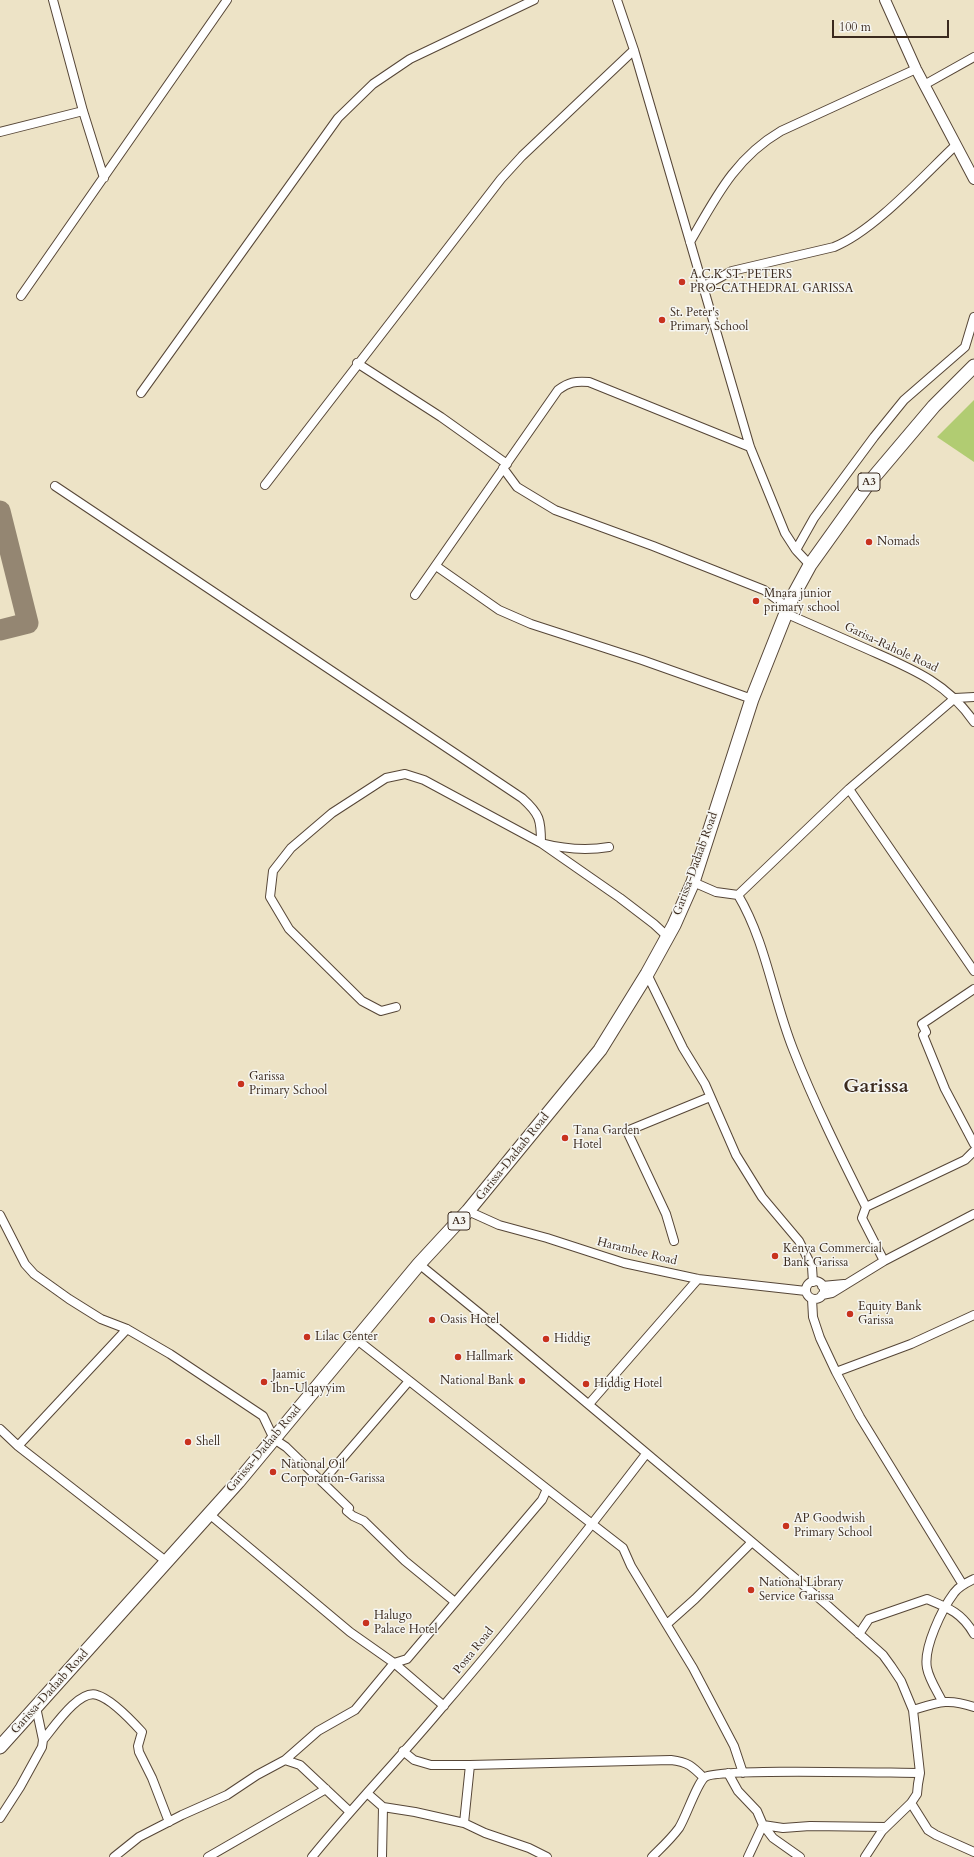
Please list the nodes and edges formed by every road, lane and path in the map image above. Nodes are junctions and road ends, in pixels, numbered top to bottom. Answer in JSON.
{"nodes":[{"id":1,"x":53,"y":0,"type":"edge"},
{"id":2,"x":227,"y":0,"type":"edge"},
{"id":3,"x":534,"y":0,"type":"edge"},
{"id":4,"x":617,"y":0,"type":"edge"},
{"id":5,"x":885,"y":0,"type":"edge"},
{"id":6,"x":634,"y":50,"type":"junction"},
{"id":7,"x":974,"y":57,"type":"edge"},
{"id":8,"x":916,"y":69,"type":"junction"},
{"id":9,"x":924,"y":85,"type":"junction"},
{"id":10,"x":83,"y":111,"type":"junction"},
{"id":11,"x":0,"y":132,"type":"edge"},
{"id":12,"x":956,"y":145,"type":"junction"},
{"id":13,"x":104,"y":178,"type":"junction"},
{"id":14,"x":974,"y":180,"type":"edge"},
{"id":15,"x":690,"y":242,"type":"junction"},
{"id":16,"x":704,"y":286,"type":"junction"},
{"id":17,"x":21,"y":296,"type":"dead end"},
{"id":18,"x":974,"y":317,"type":"edge"},
{"id":19,"x":357,"y":363,"type":"junction"},
{"id":20,"x":974,"y":366,"type":"edge"},
{"id":21,"x":141,"y":393,"type":"dead end"},
{"id":22,"x":750,"y":447,"type":"junction"},
{"id":23,"x":505,"y":466,"type":"junction"},
{"id":24,"x":265,"y":485,"type":"dead end"},
{"id":25,"x":55,"y":486,"type":"dead end"},
{"id":26,"x":796,"y":550,"type":"junction"},
{"id":27,"x":810,"y":565,"type":"junction"},
{"id":28,"x":436,"y":566,"type":"junction"},
{"id":29,"x":415,"y":595,"type":"dead end"},
{"id":30,"x":786,"y":610,"type":"junction"},
{"id":31,"x":974,"y":697,"type":"edge"},
{"id":32,"x":955,"y":698,"type":"junction"},
{"id":33,"x":752,"y":699,"type":"junction"},
{"id":34,"x":974,"y":722,"type":"edge"},
{"id":35,"x":849,"y":789,"type":"junction"},
{"id":36,"x":541,"y":843,"type":"junction"},
{"id":37,"x":609,"y":847,"type":"dead end"},
{"id":38,"x":693,"y":882,"type":"junction"},
{"id":39,"x":738,"y":895,"type":"junction"},
{"id":40,"x":668,"y":937,"type":"junction"},
{"id":41,"x":974,"y":971,"type":"edge"},
{"id":42,"x":647,"y":974,"type":"junction"},
{"id":43,"x":974,"y":989,"type":"edge"},
{"id":44,"x":396,"y":1008,"type":"dead end"},
{"id":45,"x":710,"y":1097,"type":"junction"},
{"id":46,"x":974,"y":1144,"type":"edge"},
{"id":47,"x":974,"y":1151,"type":"edge"},
{"id":48,"x":866,"y":1207,"type":"junction"},
{"id":49,"x":468,"y":1211,"type":"junction"},
{"id":50,"x":974,"y":1214,"type":"edge"},
{"id":51,"x":0,"y":1215,"type":"edge"},
{"id":52,"x":674,"y":1241,"type":"dead end"},
{"id":53,"x":884,"y":1261,"type":"junction"},
{"id":54,"x":419,"y":1264,"type":"junction"},
{"id":55,"x":698,"y":1279,"type":"junction"},
{"id":56,"x":813,"y":1282,"type":"junction"},
{"id":57,"x":844,"y":1284,"type":"junction"},
{"id":58,"x":822,"y":1286,"type":"junction"},
{"id":59,"x":806,"y":1292,"type":"junction"},
{"id":60,"x":822,"y":1295,"type":"junction"},
{"id":61,"x":812,"y":1298,"type":"junction"},
{"id":62,"x":974,"y":1314,"type":"edge"},
{"id":63,"x":127,"y":1330,"type":"junction"},
{"id":64,"x":356,"y":1339,"type":"junction"},
{"id":65,"x":836,"y":1372,"type":"junction"},
{"id":66,"x":409,"y":1381,"type":"junction"},
{"id":67,"x":589,"y":1404,"type":"junction"},
{"id":68,"x":0,"y":1429,"type":"edge"},
{"id":69,"x":274,"y":1439,"type":"junction"},
{"id":70,"x":18,"y":1446,"type":"junction"},
{"id":71,"x":646,"y":1454,"type":"junction"},
{"id":72,"x":322,"y":1482,"type":"junction"},
{"id":73,"x":547,"y":1489,"type":"junction"},
{"id":74,"x":208,"y":1513,"type":"junction"},
{"id":75,"x":593,"y":1523,"type":"junction"},
{"id":76,"x":752,"y":1542,"type":"junction"},
{"id":77,"x":167,"y":1562,"type":"junction"},
{"id":78,"x":974,"y":1579,"type":"edge"},
{"id":79,"x":963,"y":1585,"type":"junction"},
{"id":80,"x":455,"y":1602,"type":"junction"},
{"id":81,"x":946,"y":1607,"type":"junction"},
{"id":82,"x":667,"y":1624,"type":"junction"},
{"id":83,"x":859,"y":1634,"type":"junction"},
{"id":84,"x":974,"y":1634,"type":"edge"},
{"id":85,"x":394,"y":1663,"type":"junction"},
{"id":86,"x":942,"y":1701,"type":"junction"},
{"id":87,"x":444,"y":1706,"type":"junction"},
{"id":88,"x":36,"y":1707,"type":"junction"},
{"id":89,"x":974,"y":1707,"type":"edge"},
{"id":90,"x":913,"y":1710,"type":"junction"},
{"id":91,"x":43,"y":1740,"type":"junction"},
{"id":92,"x":0,"y":1747,"type":"edge"},
{"id":93,"x":403,"y":1751,"type":"junction"},
{"id":94,"x":285,"y":1760,"type":"junction"},
{"id":95,"x":470,"y":1765,"type":"junction"},
{"id":96,"x":728,"y":1773,"type":"junction"},
{"id":97,"x":743,"y":1773,"type":"junction"},
{"id":98,"x":920,"y":1773,"type":"junction"},
{"id":99,"x":704,"y":1778,"type":"junction"},
{"id":100,"x":326,"y":1789,"type":"junction"},
{"id":101,"x":367,"y":1792,"type":"junction"},
{"id":102,"x":911,"y":1803,"type":"junction"},
{"id":103,"x":383,"y":1807,"type":"junction"},
{"id":104,"x":349,"y":1812,"type":"junction"},
{"id":105,"x":0,"y":1818,"type":"edge"},
{"id":106,"x":169,"y":1822,"type":"junction"},
{"id":107,"x":464,"y":1822,"type":"junction"},
{"id":108,"x":763,"y":1825,"type":"junction"},
{"id":109,"x":886,"y":1827,"type":"junction"},
{"id":110,"x":974,"y":1852,"type":"edge"},
{"id":111,"x":114,"y":1857,"type":"edge"},
{"id":112,"x":208,"y":1857,"type":"edge"},
{"id":113,"x":312,"y":1857,"type":"edge"},
{"id":114,"x":382,"y":1857,"type":"edge"},
{"id":115,"x":547,"y":1857,"type":"edge"},
{"id":116,"x":652,"y":1857,"type":"edge"},
{"id":117,"x":748,"y":1857,"type":"edge"},
{"id":118,"x":800,"y":1857,"type":"edge"},
{"id":119,"x":865,"y":1857,"type":"edge"}],
"edges":[{"from":1,"to":10,"type":"street"},
{"from":2,"to":13,"type":"street"},
{"from":3,"to":21,"type":"street"},
{"from":4,"to":6,"type":"street"},
{"from":5,"to":8,"type":"street"},
{"from":6,"to":15,"type":"street"},
{"from":6,"to":19,"type":"street"},
{"from":7,"to":9,"type":"street"},
{"from":8,"to":9,"type":"street"},
{"from":8,"to":15,"type":"street"},
{"from":9,"to":12,"type":"street"},
{"from":10,"to":11,"type":"street"},
{"from":10,"to":13,"type":"street"},
{"from":12,"to":14,"type":"street"},
{"from":12,"to":16,"type":"street"},
{"from":13,"to":17,"type":"street"},
{"from":15,"to":16,"type":"street"},
{"from":16,"to":22,"type":"street"},
{"from":18,"to":26,"type":"street"},
{"from":19,"to":23,"type":"street","name":"Garisa-Rahole Road"},
{"from":19,"to":24,"type":"street"},
{"from":20,"to":27,"type":"highway","number":"A3"},
{"from":22,"to":23,"type":"street"},
{"from":22,"to":26,"type":"street"},
{"from":23,"to":28,"type":"street"},
{"from":23,"to":30,"type":"street","name":"Garisa-Rahole Road"},
{"from":25,"to":36,"type":"street"},
{"from":26,"to":27,"type":"street"},
{"from":27,"to":30,"type":"highway","number":"A3"},
{"from":28,"to":29,"type":"street"},
{"from":28,"to":33,"type":"street"},
{"from":30,"to":32,"type":"street","name":"Garisa-Rahole Road"},
{"from":30,"to":33,"type":"highway","name":"Garissa-Dadaab Road","number":"A3"},
{"from":31,"to":32,"type":"street"},
{"from":32,"to":34,"type":"street","name":"Garisa-Rahole Road"},
{"from":32,"to":35,"type":"street"},
{"from":33,"to":38,"type":"highway","name":"Garissa-Dadaab Road","number":"A3"},
{"from":35,"to":39,"type":"street"},
{"from":35,"to":41,"type":"street"},
{"from":36,"to":37,"type":"street"},
{"from":36,"to":40,"type":"street"},
{"from":36,"to":44,"type":"street"},
{"from":38,"to":39,"type":"street"},
{"from":38,"to":40,"type":"highway","name":"Garissa-Dadaab Road","number":"A3"},
{"from":39,"to":48,"type":"street"},
{"from":40,"to":42,"type":"highway","name":"Garissa-Dadaab Road","number":"A3"},
{"from":42,"to":45,"type":"street"},
{"from":42,"to":49,"type":"highway","name":"Garissa-Dadaab Road","number":"A3"},
{"from":43,"to":46,"type":"street"},
{"from":45,"to":52,"type":"street"},
{"from":45,"to":56,"type":"street"},
{"from":47,"to":48,"type":"street"},
{"from":48,"to":53,"type":"street"},
{"from":49,"to":54,"type":"highway","name":"Garissa-Dadaab Road","number":"A3"},
{"from":49,"to":55,"type":"street","name":"Harambee Road"},
{"from":50,"to":53,"type":"street"},
{"from":51,"to":63,"type":"street"},
{"from":53,"to":57,"type":"street"},
{"from":54,"to":64,"type":"highway","name":"Garissa-Dadaab Road","number":"A3"},
{"from":54,"to":67,"type":"street"},
{"from":55,"to":59,"type":"street","name":"Harambee Road"},
{"from":55,"to":67,"type":"street"},
{"from":56,"to":58,"type":"street"},
{"from":56,"to":59,"type":"street"},
{"from":57,"to":58,"type":"street"},
{"from":57,"to":60,"type":"street"},
{"from":58,"to":60,"type":"street"},
{"from":59,"to":61,"type":"street"},
{"from":60,"to":61,"type":"street"},
{"from":61,"to":65,"type":"street"},
{"from":62,"to":65,"type":"street"},
{"from":63,"to":69,"type":"street"},
{"from":63,"to":70,"type":"street"},
{"from":64,"to":66,"type":"street"},
{"from":64,"to":69,"type":"highway","name":"Garissa-Dadaab Road","number":"A3"},
{"from":65,"to":79,"type":"street"},
{"from":66,"to":72,"type":"street"},
{"from":66,"to":73,"type":"street"},
{"from":67,"to":71,"type":"street"},
{"from":68,"to":70,"type":"street"},
{"from":69,"to":72,"type":"street"},
{"from":69,"to":74,"type":"highway","name":"Garissa-Dadaab Road","number":"A3"},
{"from":70,"to":77,"type":"street"},
{"from":71,"to":75,"type":"street","name":"Posta Road"},
{"from":71,"to":76,"type":"street"},
{"from":72,"to":80,"type":"street"},
{"from":73,"to":75,"type":"street"},
{"from":73,"to":80,"type":"street"},
{"from":74,"to":77,"type":"highway","name":"Garissa-Dadaab Road","number":"A3"},
{"from":74,"to":85,"type":"street"},
{"from":75,"to":82,"type":"street"},
{"from":75,"to":87,"type":"street","name":"Posta Road"},
{"from":76,"to":82,"type":"street"},
{"from":76,"to":83,"type":"street"},
{"from":77,"to":88,"type":"highway","name":"Garissa-Dadaab Road","number":"A3"},
{"from":78,"to":79,"type":"street"},
{"from":79,"to":81,"type":"street"},
{"from":80,"to":85,"type":"street"},
{"from":81,"to":83,"type":"street"},
{"from":81,"to":84,"type":"street"},
{"from":81,"to":86,"type":"street"},
{"from":82,"to":97,"type":"street"},
{"from":83,"to":90,"type":"street"},
{"from":85,"to":87,"type":"street"},
{"from":85,"to":94,"type":"street"},
{"from":86,"to":89,"type":"street"},
{"from":86,"to":90,"type":"street"},
{"from":87,"to":93,"type":"street","name":"Posta Road"},
{"from":88,"to":91,"type":"street"},
{"from":88,"to":92,"type":"highway","name":"Garissa-Dadaab Road","number":"A3"},
{"from":90,"to":98,"type":"street"},
{"from":91,"to":105,"type":"street"},
{"from":91,"to":106,"type":"street"},
{"from":93,"to":95,"type":"street"},
{"from":93,"to":101,"type":"street","name":"Posta Road"},
{"from":94,"to":100,"type":"street"},
{"from":94,"to":106,"type":"street"},
{"from":95,"to":99,"type":"street"},
{"from":95,"to":107,"type":"street"},
{"from":96,"to":97,"type":"street"},
{"from":96,"to":99,"type":"street"},
{"from":96,"to":108,"type":"street"},
{"from":97,"to":98,"type":"street"},
{"from":98,"to":102,"type":"street"},
{"from":99,"to":116,"type":"street"},
{"from":100,"to":104,"type":"street"},
{"from":100,"to":112,"type":"street"},
{"from":101,"to":103,"type":"street"},
{"from":101,"to":104,"type":"street","name":"Posta Road"},
{"from":102,"to":109,"type":"street"},
{"from":102,"to":110,"type":"street"},
{"from":103,"to":107,"type":"street"},
{"from":103,"to":114,"type":"street"},
{"from":104,"to":113,"type":"street","name":"Posta Road"},
{"from":106,"to":111,"type":"street"},
{"from":107,"to":115,"type":"street"},
{"from":108,"to":109,"type":"street"},
{"from":108,"to":117,"type":"street"},
{"from":108,"to":118,"type":"street"},
{"from":109,"to":119,"type":"street"}]}
